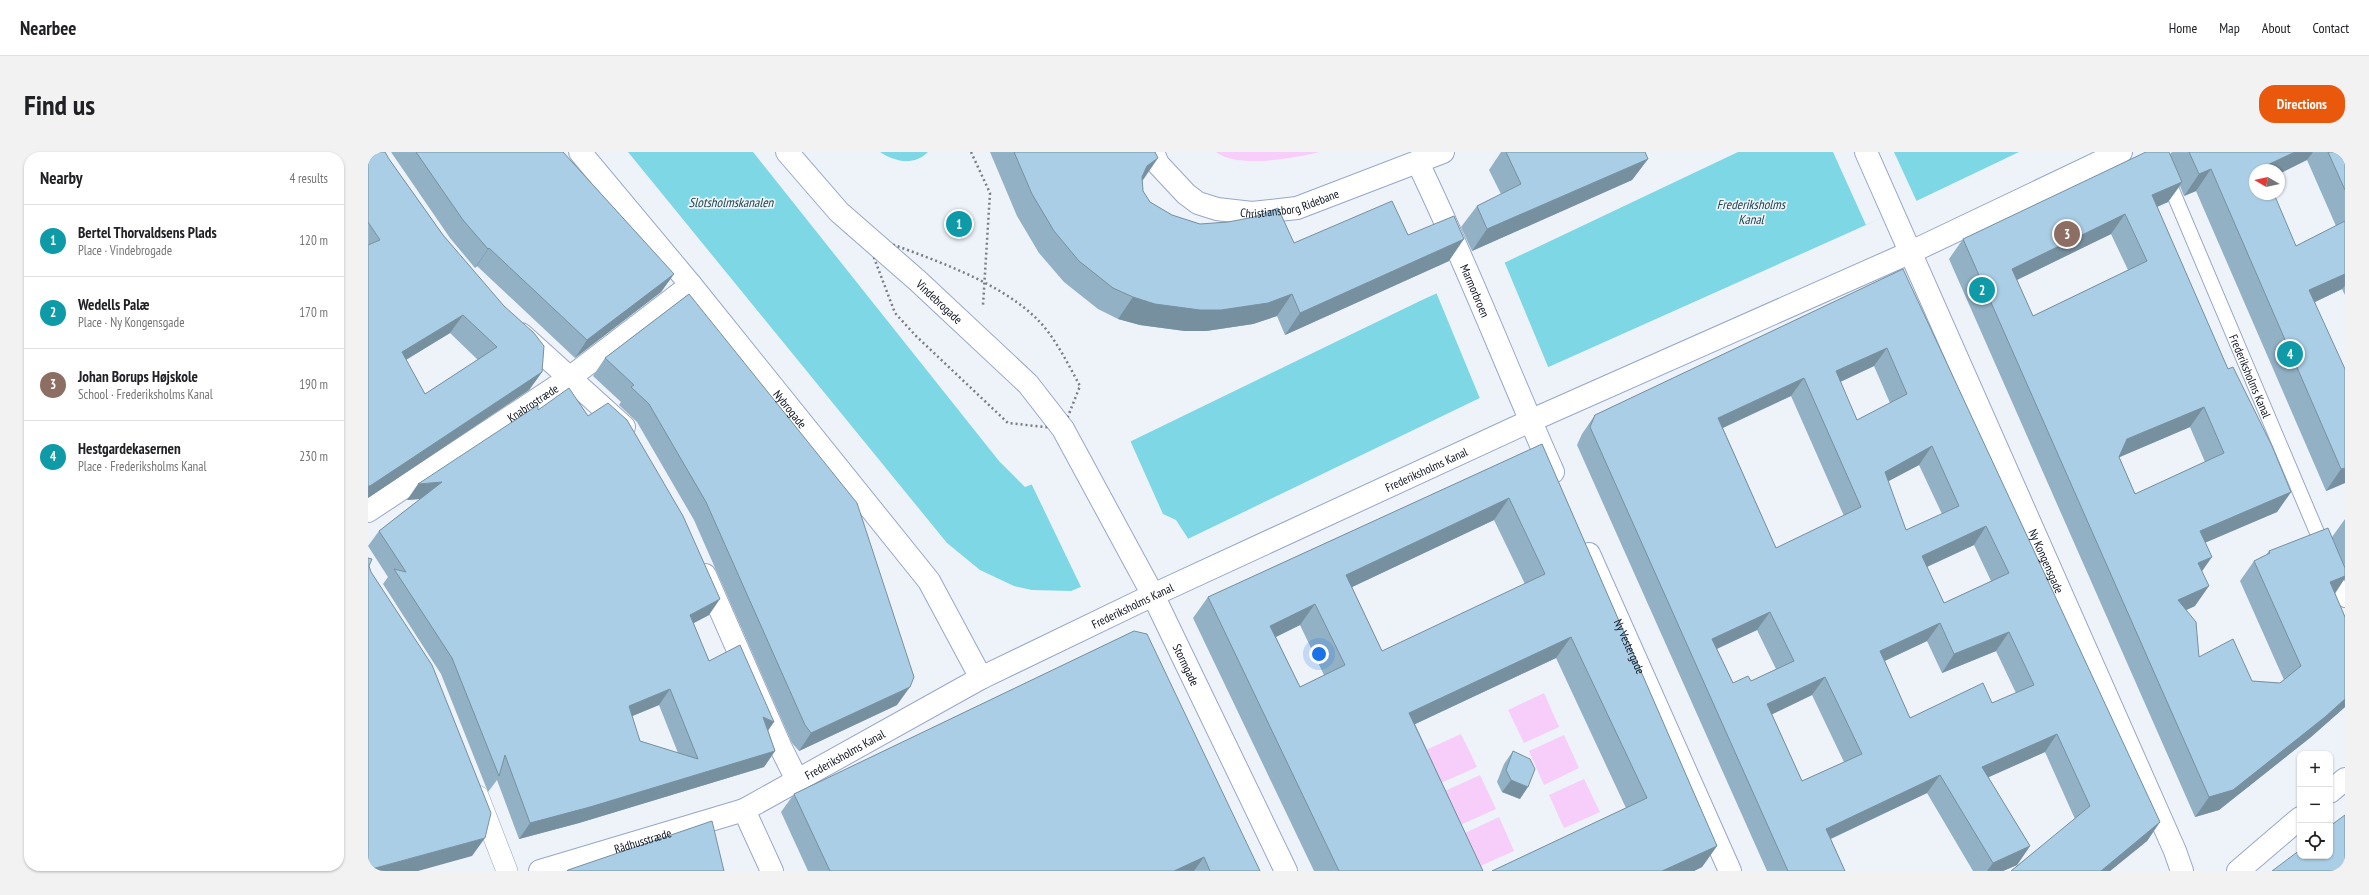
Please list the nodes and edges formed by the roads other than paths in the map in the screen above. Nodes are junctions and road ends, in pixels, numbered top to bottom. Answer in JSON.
{"nodes":[{"id":1,"x":580,"y":152,"type":"edge"},
{"id":2,"x":787,"y":152,"type":"edge"},
{"id":3,"x":1153,"y":152,"type":"edge"},
{"id":4,"x":1442,"y":152,"type":"edge"},
{"id":5,"x":1866,"y":152,"type":"edge"},
{"id":6,"x":2121,"y":152,"type":"edge"},
{"id":7,"x":2156,"y":152,"type":"edge"},
{"id":8,"x":1418,"y":163,"type":"junction"},
{"id":9,"x":1909,"y":252,"type":"junction"},
{"id":10,"x":691,"y":285,"type":"junction"},
{"id":11,"x":507,"y":321,"type":"edge"},
{"id":12,"x":568,"y":379,"type":"junction"},
{"id":13,"x":1530,"y":421,"type":"junction"},
{"id":14,"x":634,"y":442,"type":"edge"},
{"id":15,"x":1081,"y":461,"type":"joint"},
{"id":16,"x":1562,"y":493,"type":"edge"},
{"id":17,"x":368,"y":511,"type":"edge"},
{"id":18,"x":1582,"y":537,"type":"edge"},
{"id":19,"x":696,"y":555,"type":"edge"},
{"id":20,"x":1152,"y":595,"type":"junction"},
{"id":21,"x":2345,"y":600,"type":"edge"},
{"id":22,"x":981,"y":678,"type":"junction"},
{"id":23,"x":2345,"y":779,"type":"edge"},
{"id":24,"x":797,"y":780,"type":"junction"},
{"id":25,"x":472,"y":782,"type":"edge"},
{"id":26,"x":2333,"y":789,"type":"edge"},
{"id":27,"x":744,"y":810,"type":"junction"},
{"id":28,"x":2297,"y":821,"type":"edge"},
{"id":29,"x":507,"y":871,"type":"edge"},
{"id":30,"x":540,"y":871,"type":"edge"},
{"id":31,"x":772,"y":871,"type":"edge"},
{"id":32,"x":1286,"y":871,"type":"edge"},
{"id":33,"x":1730,"y":871,"type":"edge"},
{"id":34,"x":2182,"y":871,"type":"edge"},
{"id":35,"x":2238,"y":871,"type":"edge"}],
"edges":[{"from":1,"to":10,"type":"street","name":"Nybrogade"},
{"from":2,"to":15,"type":"street","name":"Vindebrogade"},
{"from":3,"to":8,"type":"street","name":"Christiansborg Ridebane"},
{"from":4,"to":8,"type":"street","name":"Christiansborg Ridebane"},
{"from":5,"to":9,"type":"street","name":"Ny Kongensgade"},
{"from":6,"to":9,"type":"street","name":"Frederiksholms Kanal"},
{"from":7,"to":21,"type":"lane","name":"Frederiksholms Kanal"},
{"from":8,"to":13,"type":"street","name":"Marmorbroen"},
{"from":9,"to":13,"type":"street","name":"Frederiksholms Kanal"},
{"from":9,"to":34,"type":"street","name":"Ny Kongensgade"},
{"from":10,"to":12,"type":"street","name":"Knabrostræde"},
{"from":10,"to":22,"type":"street","name":"Nybrogade"},
{"from":11,"to":12,"type":"street"},
{"from":12,"to":14,"type":"street"},
{"from":12,"to":17,"type":"street","name":"Knabrostræde"},
{"from":13,"to":16,"type":"street"},
{"from":13,"to":20,"type":"street","name":"Frederiksholms Kanal"},
{"from":15,"to":20,"type":"street","name":"Stormgade"},
{"from":18,"to":33,"type":"street","name":"Ny Vestergade"},
{"from":19,"to":24,"type":"street"},
{"from":20,"to":22,"type":"street","name":"Frederiksholms Kanal"},
{"from":20,"to":32,"type":"street","name":"Stormgade"},
{"from":22,"to":24,"type":"street","name":"Frederiksholms Kanal"},
{"from":23,"to":26,"type":"street"},
{"from":24,"to":27,"type":"street","name":"Frederiksholms Kanal"},
{"from":25,"to":29,"type":"street"},
{"from":27,"to":30,"type":"street","name":"Rådhusstræde"},
{"from":27,"to":31,"type":"street"},
{"from":28,"to":35,"type":"street"}]}
